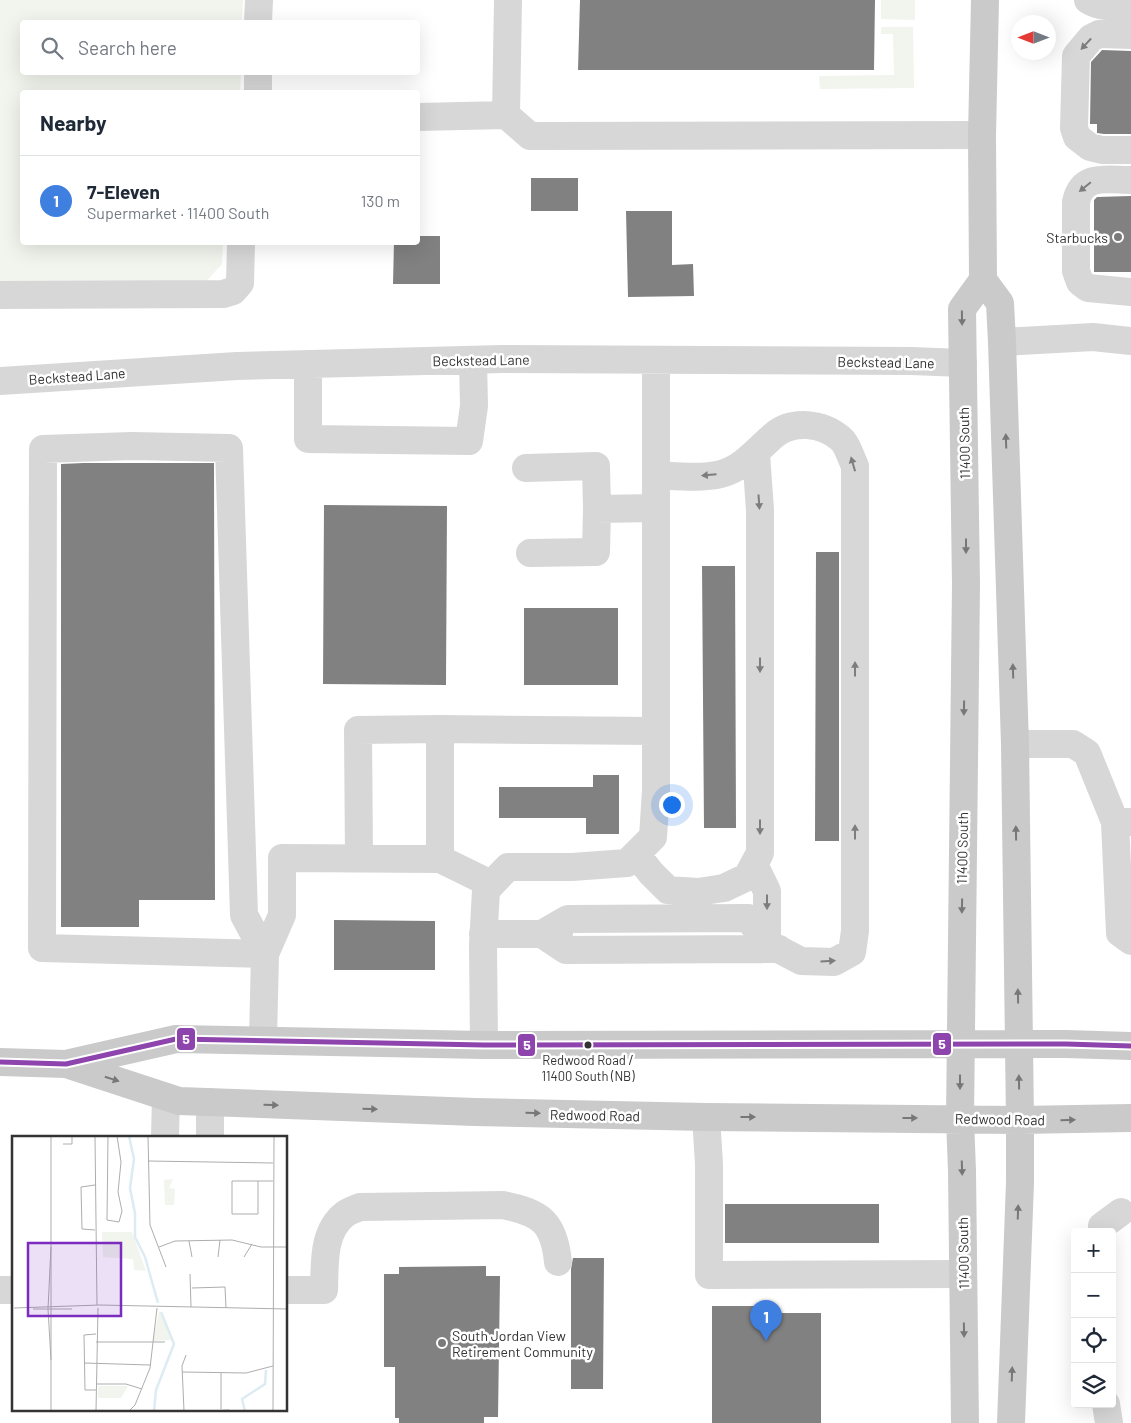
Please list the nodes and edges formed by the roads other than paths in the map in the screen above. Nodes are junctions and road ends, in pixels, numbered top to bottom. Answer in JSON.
{"nodes":[{"id":1,"x":259,"y":0,"type":"edge"},
{"id":2,"x":508,"y":0,"type":"edge"},
{"id":3,"x":985,"y":0,"type":"edge"},
{"id":4,"x":1088,"y":0,"type":"edge"},
{"id":5,"x":1131,"y":6,"type":"edge"},
{"id":6,"x":258,"y":20,"type":"edge"},
{"id":7,"x":1131,"y":34,"type":"edge"},
{"id":8,"x":258,"y":75,"type":"edge"},
{"id":9,"x":258,"y":90,"type":"edge"},
{"id":10,"x":506,"y":115,"type":"junction"},
{"id":11,"x":420,"y":117,"type":"edge"},
{"id":12,"x":982,"y":135,"type":"junction"},
{"id":13,"x":1131,"y":150,"type":"edge"},
{"id":14,"x":1131,"y":180,"type":"edge"},
{"id":15,"x":241,"y":245,"type":"edge"},
{"id":16,"x":983,"y":280,"type":"junction"},
{"id":17,"x":1131,"y":292,"type":"edge"},
{"id":18,"x":0,"y":295,"type":"edge"},
{"id":19,"x":1131,"y":341,"type":"edge"},
{"id":20,"x":1002,"y":342,"type":"junction"},
{"id":21,"x":473,"y":360,"type":"junction"},
{"id":22,"x":656,"y":360,"type":"junction"},
{"id":23,"x":963,"y":363,"type":"junction"},
{"id":24,"x":308,"y":364,"type":"junction"},
{"id":25,"x":0,"y":381,"type":"edge"},
{"id":26,"x":756,"y":454,"type":"junction"},
{"id":27,"x":526,"y":468,"type":"dead end"},
{"id":28,"x":656,"y":475,"type":"junction"},
{"id":29,"x":656,"y":508,"type":"junction"},
{"id":30,"x":597,"y":509,"type":"junction"},
{"id":31,"x":530,"y":553,"type":"dead end"},
{"id":32,"x":440,"y":729,"type":"junction"},
{"id":33,"x":655,"y":731,"type":"junction"},
{"id":34,"x":1015,"y":744,"type":"junction"},
{"id":35,"x":1123,"y":822,"type":"edge"},
{"id":36,"x":636,"y":854,"type":"junction"},
{"id":37,"x":359,"y":858,"type":"junction"},
{"id":38,"x":440,"y":859,"type":"junction"},
{"id":39,"x":754,"y":864,"type":"junction"},
{"id":40,"x":492,"y":884,"type":"junction"},
{"id":41,"x":483,"y":934,"type":"junction"},
{"id":42,"x":1131,"y":941,"type":"edge"},
{"id":43,"x":777,"y":947,"type":"junction"},
{"id":44,"x":265,"y":954,"type":"junction"},
{"id":45,"x":263,"y":1040,"type":"junction"},
{"id":46,"x":484,"y":1045,"type":"junction"},
{"id":47,"x":960,"y":1045,"type":"junction"},
{"id":48,"x":1018,"y":1045,"type":"junction"},
{"id":49,"x":1131,"y":1046,"type":"edge"},
{"id":50,"x":0,"y":1062,"type":"edge"},
{"id":51,"x":66,"y":1064,"type":"junction"},
{"id":52,"x":166,"y":1097,"type":"junction"},
{"id":53,"x":210,"y":1102,"type":"junction"},
{"id":54,"x":706,"y":1117,"type":"junction"},
{"id":55,"x":1131,"y":1118,"type":"edge"},
{"id":56,"x":960,"y":1119,"type":"junction"},
{"id":57,"x":1020,"y":1120,"type":"junction"},
{"id":58,"x":165,"y":1136,"type":"edge"},
{"id":59,"x":210,"y":1136,"type":"edge"},
{"id":60,"x":1121,"y":1212,"type":"dead end"},
{"id":61,"x":1102,"y":1228,"type":"edge"},
{"id":62,"x":558,"y":1262,"type":"dead end"},
{"id":63,"x":963,"y":1274,"type":"junction"},
{"id":64,"x":288,"y":1290,"type":"edge"},
{"id":65,"x":1107,"y":1408,"type":"edge"},
{"id":66,"x":965,"y":1423,"type":"edge"},
{"id":67,"x":1010,"y":1423,"type":"edge"},
{"id":68,"x":1109,"y":1423,"type":"edge"}],
"edges":[{"from":1,"to":6,"type":"street"},
{"from":2,"to":10,"type":"street"},
{"from":3,"to":12,"type":"main road"},
{"from":4,"to":5,"type":"street"},
{"from":7,"to":13,"type":"street","one_way":true},
{"from":8,"to":9,"type":"street"},
{"from":10,"to":11,"type":"street"},
{"from":10,"to":12,"type":"street"},
{"from":12,"to":16,"type":"main road"},
{"from":14,"to":17,"type":"street","one_way":true},
{"from":15,"to":18,"type":"street"},
{"from":16,"to":20,"type":"main road"},
{"from":16,"to":23,"type":"main road","name":"11400 South","one_way":true},
{"from":19,"to":20,"type":"street"},
{"from":34,"to":20,"type":"main road","one_way":true},
{"from":21,"to":22,"type":"street","name":"Beckstead Lane"},
{"from":21,"to":24,"type":"street","name":"Beckstead Lane"},
{"from":21,"to":24,"type":"street"},
{"from":22,"to":23,"type":"street","name":"Beckstead Lane"},
{"from":22,"to":28,"type":"street"},
{"from":23,"to":47,"type":"main road","name":"11400 South","one_way":true},
{"from":24,"to":25,"type":"street","name":"Beckstead Lane"},
{"from":26,"to":28,"type":"street","one_way":true},
{"from":26,"to":39,"type":"street","one_way":true},
{"from":43,"to":26,"type":"street","one_way":true},
{"from":27,"to":30,"type":"street"},
{"from":28,"to":29,"type":"street"},
{"from":29,"to":30,"type":"street"},
{"from":29,"to":33,"type":"street"},
{"from":30,"to":31,"type":"street"},
{"from":32,"to":33,"type":"street"},
{"from":32,"to":37,"type":"street"},
{"from":32,"to":38,"type":"street"},
{"from":33,"to":36,"type":"street"},
{"from":34,"to":35,"type":"street"},
{"from":48,"to":34,"type":"main road","one_way":true},
{"from":35,"to":42,"type":"street"},
{"from":36,"to":39,"type":"street"},
{"from":36,"to":40,"type":"street"},
{"from":37,"to":38,"type":"street"},
{"from":37,"to":44,"type":"street"},
{"from":38,"to":40,"type":"street"},
{"from":39,"to":43,"type":"street","one_way":true},
{"from":40,"to":41,"type":"street"},
{"from":41,"to":43,"type":"street"},
{"from":41,"to":46,"type":"street"},
{"from":44,"to":44,"type":"street"},
{"from":44,"to":45,"type":"street"},
{"from":45,"to":46,"type":"main road","name":"Redwood Road"},
{"from":45,"to":51,"type":"main road","name":"Redwood Road"},
{"from":46,"to":47,"type":"main road","name":"Redwood Road"},
{"from":47,"to":48,"type":"main road","name":"Redwood Road"},
{"from":47,"to":56,"type":"main road","name":"11400 South","one_way":true},
{"from":48,"to":49,"type":"main road","name":"Redwood Road"},
{"from":57,"to":48,"type":"main road","one_way":true},
{"from":50,"to":51,"type":"main road","name":"Redwood Road"},
{"from":51,"to":52,"type":"main road","name":"Redwood Road","one_way":true},
{"from":52,"to":53,"type":"main road","name":"Redwood Road"},
{"from":52,"to":58,"type":"street"},
{"from":53,"to":54,"type":"main road","name":"Redwood Road","one_way":true},
{"from":53,"to":59,"type":"street"},
{"from":54,"to":56,"type":"main road","name":"Redwood Road","one_way":true},
{"from":54,"to":63,"type":"street"},
{"from":57,"to":55,"type":"main road","name":"Redwood Road","one_way":true},
{"from":56,"to":57,"type":"main road","name":"Redwood Road"},
{"from":56,"to":63,"type":"main road","name":"11400 South","one_way":true},
{"from":67,"to":57,"type":"main road","one_way":true},
{"from":60,"to":61,"type":"street"},
{"from":62,"to":64,"type":"street"},
{"from":63,"to":66,"type":"main road","name":"11400 South","one_way":true},
{"from":65,"to":68,"type":"street"}]}
